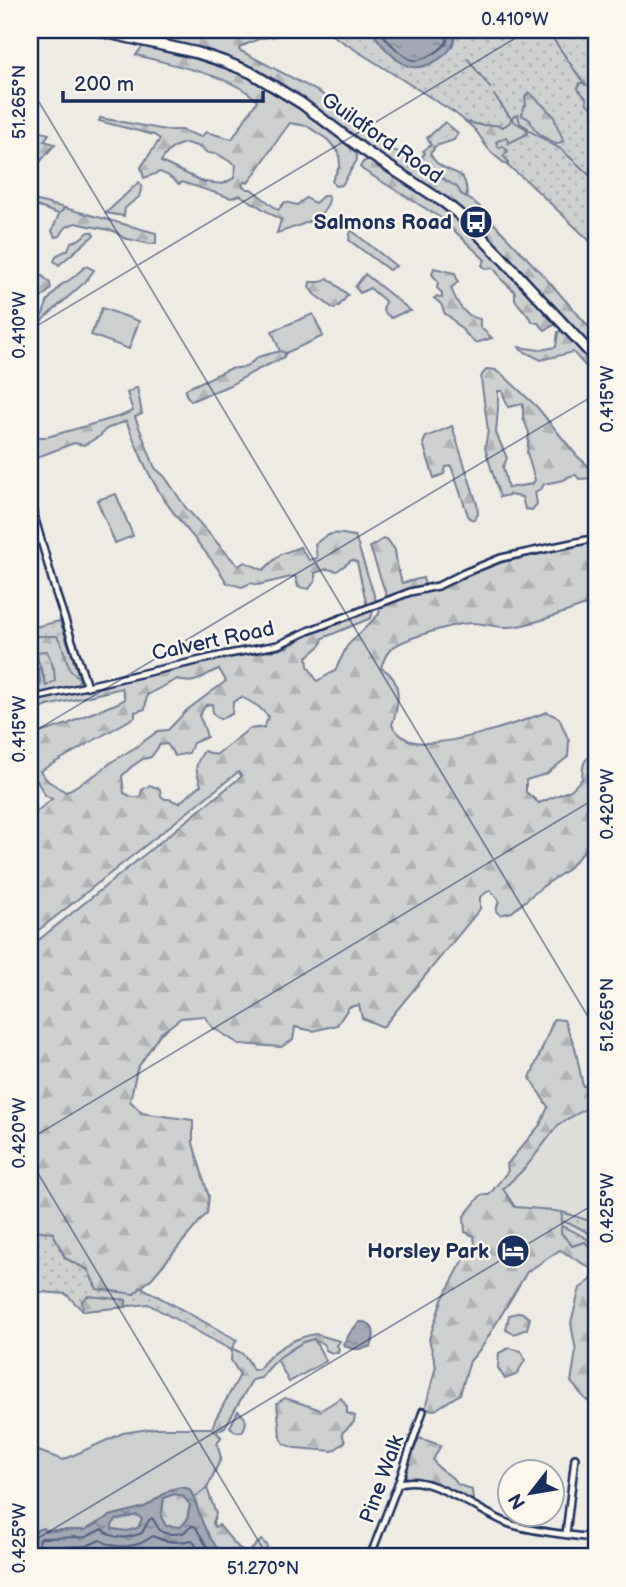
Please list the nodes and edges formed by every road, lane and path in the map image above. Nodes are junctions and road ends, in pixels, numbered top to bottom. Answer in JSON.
{"nodes":[{"id":1,"x":95,"y":30,"type":"edge"},
{"id":2,"x":596,"y":359,"type":"edge"},
{"id":3,"x":31,"y":505,"type":"edge"},
{"id":4,"x":596,"y":538,"type":"edge"},
{"id":5,"x":87,"y":686,"type":"junction"},
{"id":6,"x":30,"y":699,"type":"edge"},
{"id":7,"x":423,"y":1411,"type":"dead end"},
{"id":8,"x":575,"y":1458,"type":"dead end"},
{"id":9,"x":398,"y":1484,"type":"junction"},
{"id":10,"x":566,"y":1534,"type":"junction"},
{"id":11,"x":596,"y":1539,"type":"edge"},
{"id":12,"x":370,"y":1557,"type":"edge"}],
"edges":[{"from":1,"to":2,"type":"main road","name":"Guildford Road"},
{"from":3,"to":5,"type":"street"},
{"from":4,"to":5,"type":"street","name":"Calvert Road"},
{"from":5,"to":6,"type":"street","name":"Calvert Road"},
{"from":7,"to":9,"type":"street","name":"Pine Walk"},
{"from":8,"to":10,"type":"street"},
{"from":9,"to":10,"type":"street"},
{"from":9,"to":12,"type":"street","name":"Pine Walk"},
{"from":10,"to":11,"type":"street"}]}
